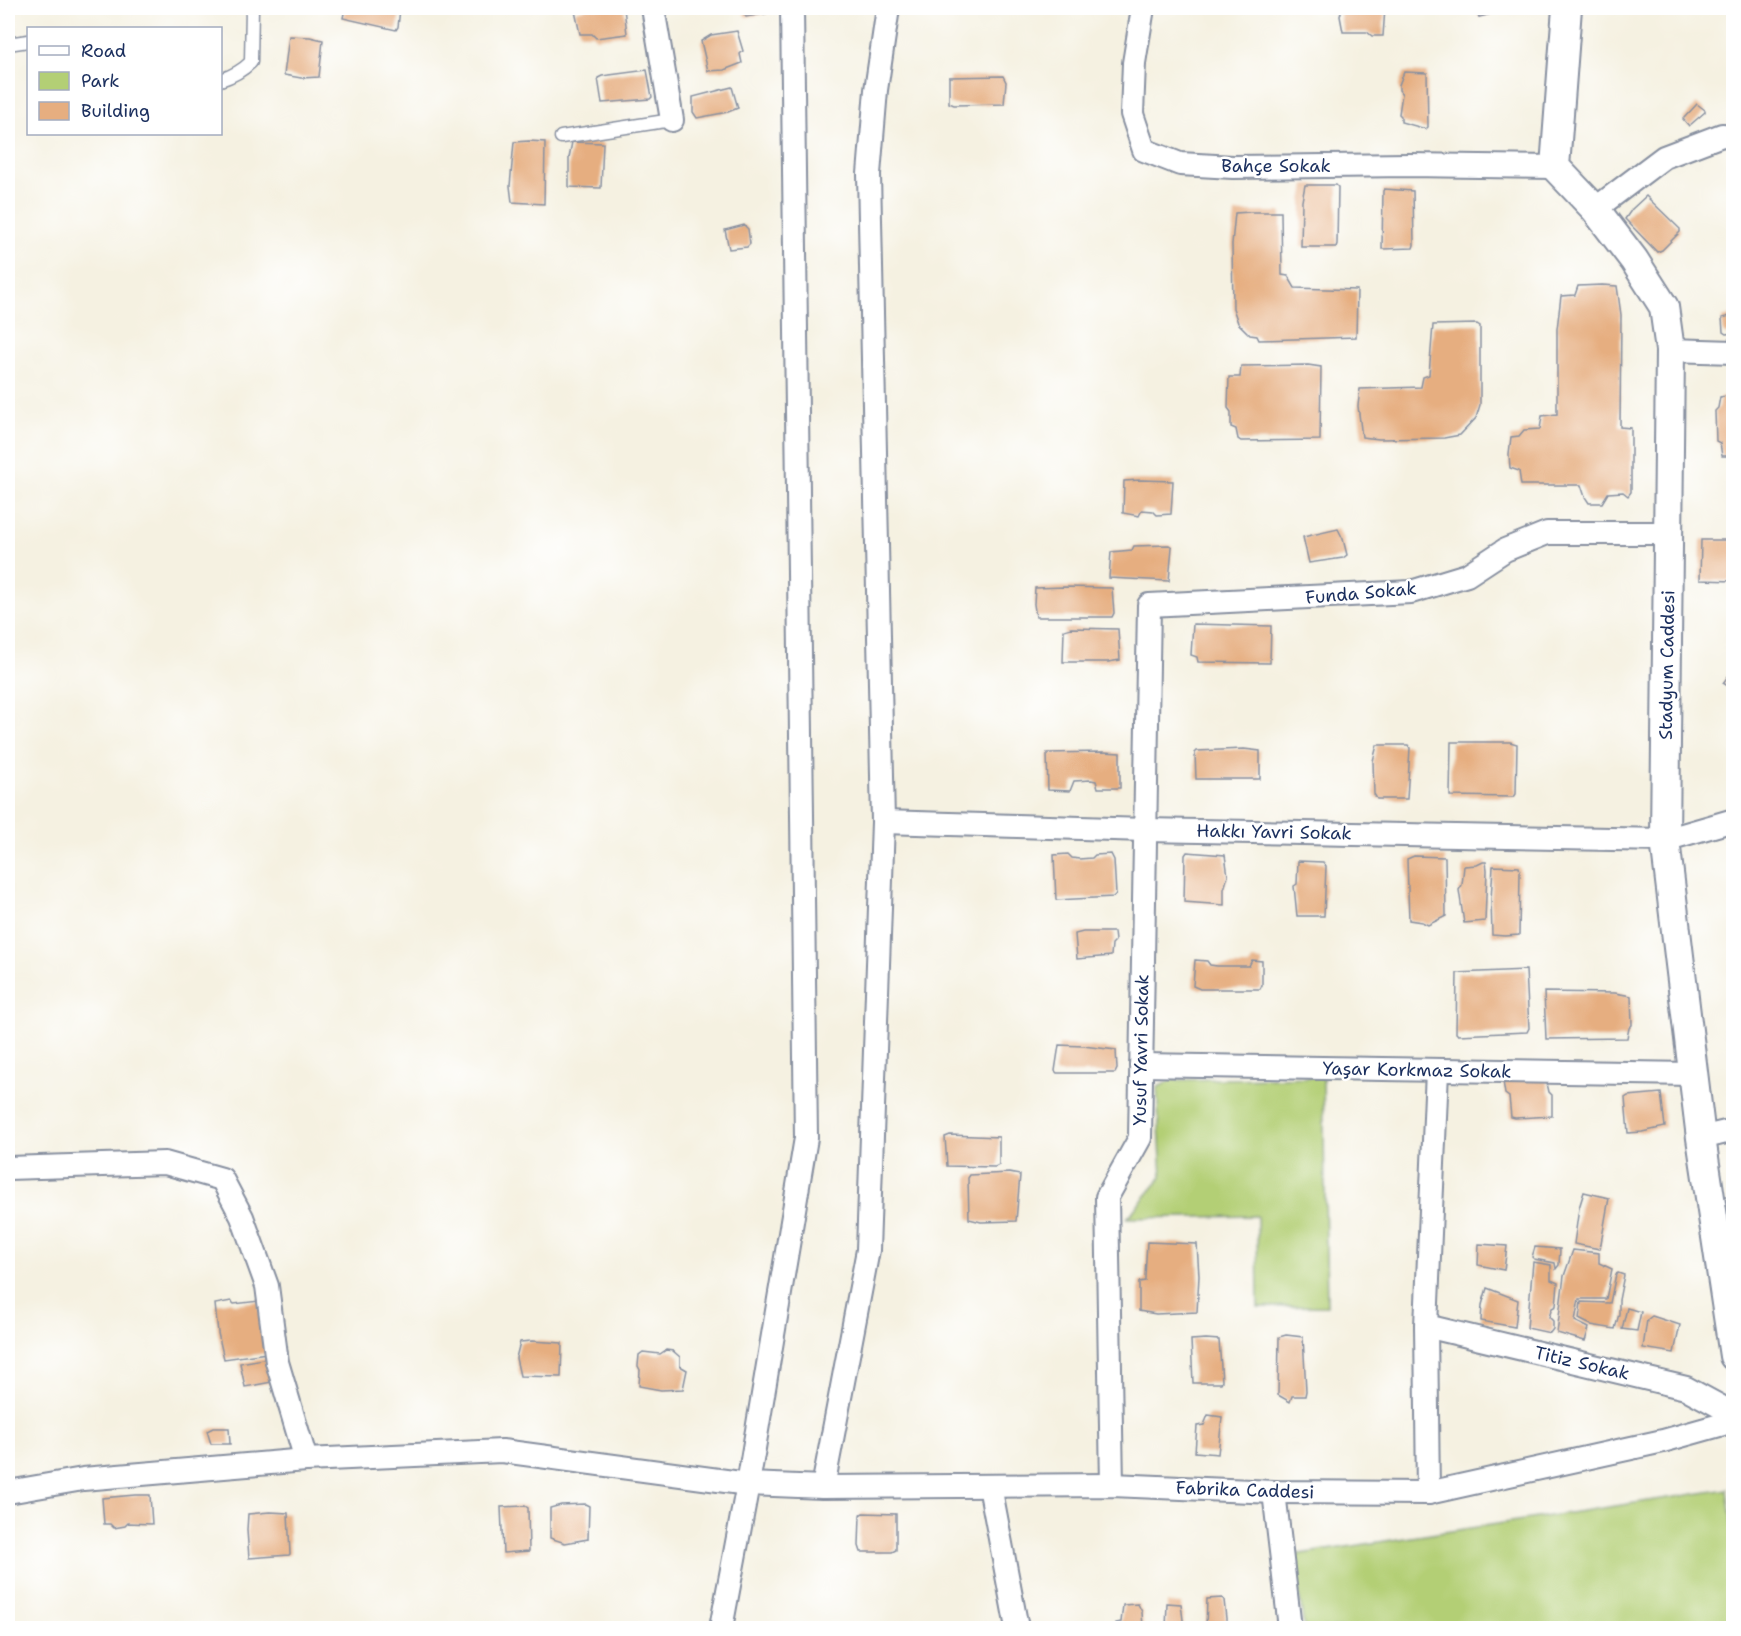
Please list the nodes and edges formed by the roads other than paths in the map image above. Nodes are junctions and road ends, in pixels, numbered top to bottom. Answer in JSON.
{"nodes":[{"id":1,"x":252,"y":8,"type":"edge"},
{"id":2,"x":653,"y":8,"type":"edge"},
{"id":3,"x":792,"y":8,"type":"edge"},
{"id":4,"x":888,"y":8,"type":"edge"},
{"id":5,"x":1143,"y":8,"type":"edge"},
{"id":6,"x":1567,"y":8,"type":"edge"},
{"id":7,"x":27,"y":41,"type":"edge"},
{"id":8,"x":8,"y":44,"type":"edge"},
{"id":9,"x":222,"y":80,"type":"edge"},
{"id":10,"x":672,"y":120,"type":"joint"},
{"id":11,"x":1734,"y":136,"type":"edge"},
{"id":12,"x":561,"y":137,"type":"dead end"},
{"id":13,"x":1555,"y":166,"type":"junction"},
{"id":14,"x":1595,"y":209,"type":"junction"},
{"id":15,"x":1670,"y":350,"type":"junction"},
{"id":16,"x":1734,"y":352,"type":"edge"},
{"id":17,"x":1668,"y":533,"type":"junction"},
{"id":18,"x":1149,"y":605,"type":"joint"},
{"id":19,"x":1734,"y":820,"type":"edge"},
{"id":20,"x":883,"y":822,"type":"junction"},
{"id":21,"x":1145,"y":830,"type":"junction"},
{"id":22,"x":1665,"y":840,"type":"junction"},
{"id":23,"x":1141,"y":1065,"type":"junction"},
{"id":24,"x":1437,"y":1071,"type":"junction"},
{"id":25,"x":1693,"y":1074,"type":"junction"},
{"id":26,"x":1734,"y":1130,"type":"edge"},
{"id":27,"x":1701,"y":1138,"type":"junction"},
{"id":28,"x":8,"y":1168,"type":"edge"},
{"id":29,"x":1426,"y":1326,"type":"junction"},
{"id":30,"x":1734,"y":1356,"type":"edge"},
{"id":31,"x":1734,"y":1414,"type":"edge"},
{"id":32,"x":1734,"y":1421,"type":"edge"},
{"id":33,"x":306,"y":1460,"type":"junction"},
{"id":34,"x":748,"y":1484,"type":"junction"},
{"id":35,"x":1112,"y":1485,"type":"junction"},
{"id":36,"x":823,"y":1486,"type":"junction"},
{"id":37,"x":990,"y":1486,"type":"junction"},
{"id":38,"x":8,"y":1492,"type":"edge"},
{"id":39,"x":1274,"y":1492,"type":"junction"},
{"id":40,"x":1428,"y":1493,"type":"junction"},
{"id":41,"x":721,"y":1629,"type":"edge"},
{"id":42,"x":1017,"y":1629,"type":"edge"},
{"id":43,"x":1290,"y":1629,"type":"edge"}],
"edges":[{"from":1,"to":9,"type":"lane"},
{"from":2,"to":10,"type":"street"},
{"from":3,"to":34,"type":"street"},
{"from":4,"to":20,"type":"street"},
{"from":5,"to":13,"type":"street","name":"Bahçe Sokak"},
{"from":6,"to":13,"type":"street"},
{"from":7,"to":8,"type":"lane"},
{"from":10,"to":12,"type":"lane"},
{"from":11,"to":14,"type":"street"},
{"from":13,"to":14,"type":"street","name":"Stadyum Caddesi"},
{"from":14,"to":15,"type":"street","name":"Stadyum Caddesi"},
{"from":15,"to":16,"type":"street"},
{"from":15,"to":17,"type":"street","name":"Stadyum Caddesi"},
{"from":17,"to":18,"type":"street","name":"Funda Sokak"},
{"from":17,"to":22,"type":"street","name":"Stadyum Caddesi"},
{"from":18,"to":21,"type":"street","name":"Yusuf Yavri Sokak"},
{"from":19,"to":22,"type":"street","name":"Hakkı Yavri Sokak"},
{"from":20,"to":21,"type":"street","name":"Hakkı Yavri Sokak"},
{"from":20,"to":36,"type":"street"},
{"from":21,"to":22,"type":"street","name":"Hakkı Yavri Sokak"},
{"from":21,"to":23,"type":"street","name":"Yusuf Yavri Sokak"},
{"from":22,"to":25,"type":"street","name":"Stadyum Caddesi"},
{"from":23,"to":24,"type":"street","name":"Yaşar Korkmaz Sokak"},
{"from":23,"to":35,"type":"street","name":"Yusuf Yavri Sokak"},
{"from":24,"to":25,"type":"street","name":"Yaşar Korkmaz Sokak"},
{"from":24,"to":29,"type":"street"},
{"from":25,"to":27,"type":"street","name":"Stadyum Caddesi"},
{"from":26,"to":27,"type":"street"},
{"from":27,"to":30,"type":"street","name":"Stadyum Caddesi"},
{"from":28,"to":33,"type":"street"},
{"from":29,"to":31,"type":"street","name":"Titiz Sokak"},
{"from":29,"to":40,"type":"street"},
{"from":32,"to":40,"type":"street","name":"Fabrika Caddesi"},
{"from":33,"to":34,"type":"street","name":"Fabrika Caddesi"},
{"from":33,"to":38,"type":"street","name":"Fabrika Caddesi"},
{"from":34,"to":36,"type":"street","name":"Fabrika Caddesi"},
{"from":34,"to":41,"type":"street"},
{"from":35,"to":37,"type":"street","name":"Fabrika Caddesi"},
{"from":35,"to":39,"type":"street","name":"Fabrika Caddesi"},
{"from":36,"to":37,"type":"street","name":"Fabrika Caddesi"},
{"from":37,"to":42,"type":"street"},
{"from":39,"to":40,"type":"street","name":"Fabrika Caddesi"},
{"from":39,"to":43,"type":"street"}]}
